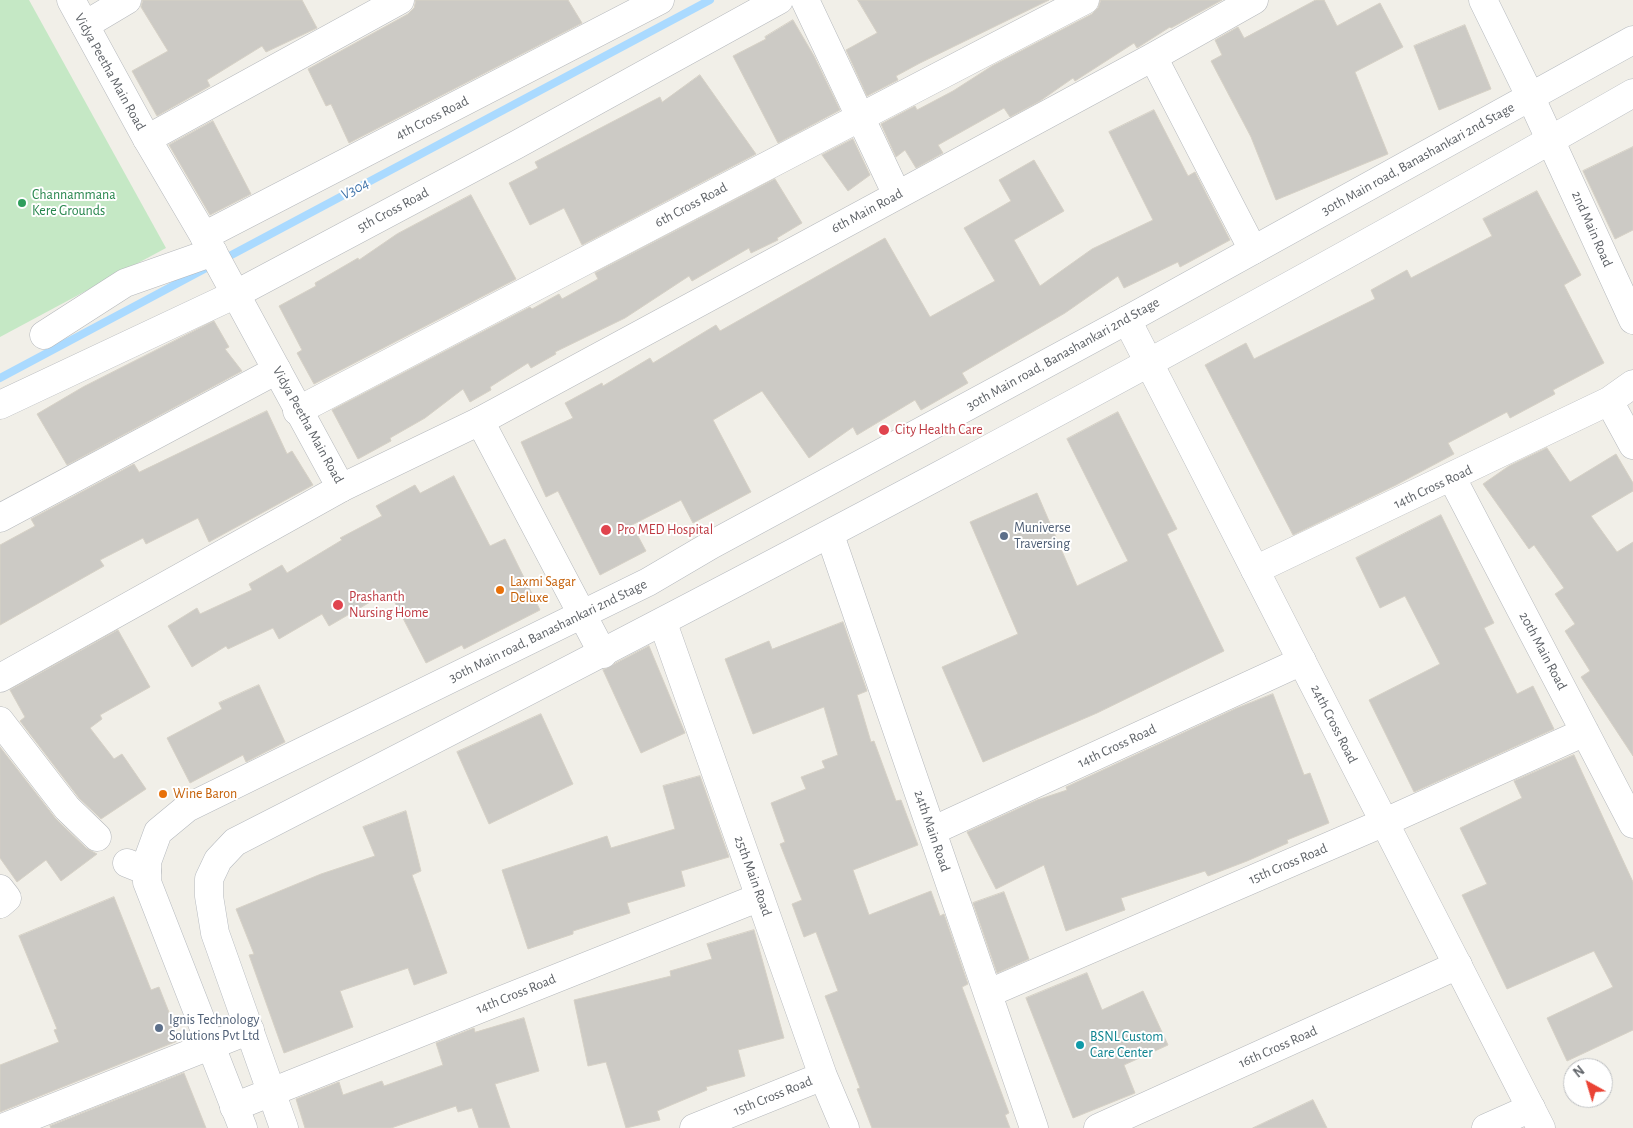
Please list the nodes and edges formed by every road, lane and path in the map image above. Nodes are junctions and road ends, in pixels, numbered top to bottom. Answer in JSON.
{"nodes":[{"id":1,"x":71,"y":0,"type":"edge"},
{"id":2,"x":128,"y":0,"type":"edge"},
{"id":3,"x":400,"y":0,"type":"edge"},
{"id":4,"x":660,"y":0,"type":"edge"},
{"id":5,"x":779,"y":0,"type":"edge"},
{"id":6,"x":804,"y":0,"type":"edge"},
{"id":7,"x":1085,"y":0,"type":"edge"},
{"id":8,"x":1254,"y":0,"type":"edge"},
{"id":9,"x":1483,"y":0,"type":"edge"},
{"id":10,"x":85,"y":25,"type":"junction"},
{"id":11,"x":1633,"y":40,"type":"edge"},
{"id":12,"x":1153,"y":58,"type":"junction"},
{"id":13,"x":1633,"y":93,"type":"edge"},
{"id":14,"x":1530,"y":98,"type":"junction"},
{"id":15,"x":860,"y":117,"type":"junction"},
{"id":16,"x":1550,"y":138,"type":"junction"},
{"id":17,"x":147,"y":140,"type":"junction"},
{"id":18,"x":897,"y":195,"type":"junction"},
{"id":19,"x":1253,"y":250,"type":"junction"},
{"id":20,"x":218,"y":262,"type":"junction"},
{"id":21,"x":1127,"y":320,"type":"junction"},
{"id":22,"x":1633,"y":320,"type":"edge"},
{"id":23,"x":44,"y":335,"type":"dead end"},
{"id":24,"x":1149,"y":363,"type":"junction"},
{"id":25,"x":277,"y":370,"type":"junction"},
{"id":26,"x":1633,"y":384,"type":"edge"},
{"id":27,"x":1609,"y":401,"type":"junction"},
{"id":28,"x":0,"y":405,"type":"edge"},
{"id":29,"x":297,"y":411,"type":"junction"},
{"id":30,"x":480,"y":421,"type":"junction"},
{"id":31,"x":1633,"y":445,"type":"edge"},
{"id":32,"x":1452,"y":478,"type":"junction"},
{"id":33,"x":341,"y":488,"type":"junction"},
{"id":34,"x":0,"y":518,"type":"edge"},
{"id":35,"x":830,"y":535,"type":"junction"},
{"id":36,"x":1256,"y":570,"type":"junction"},
{"id":37,"x":583,"y":616,"type":"junction"},
{"id":38,"x":663,"y":623,"type":"junction"},
{"id":39,"x":603,"y":654,"type":"junction"},
{"id":40,"x":1302,"y":661,"type":"junction"},
{"id":41,"x":0,"y":678,"type":"edge"},
{"id":42,"x":0,"y":722,"type":"edge"},
{"id":43,"x":1585,"y":732,"type":"junction"},
{"id":44,"x":1385,"y":822,"type":"junction"},
{"id":45,"x":1633,"y":824,"type":"edge"},
{"id":46,"x":932,"y":831,"type":"junction"},
{"id":47,"x":97,"y":836,"type":"dead end"},
{"id":48,"x":0,"y":889,"type":"edge"},
{"id":49,"x":760,"y":896,"type":"junction"},
{"id":50,"x":0,"y":904,"type":"edge"},
{"id":51,"x":1458,"y":965,"type":"junction"},
{"id":52,"x":989,"y":993,"type":"junction"},
{"id":53,"x":250,"y":1030,"type":"junction"},
{"id":54,"x":210,"y":1046,"type":"junction"},
{"id":55,"x":823,"y":1076,"type":"junction"},
{"id":56,"x":272,"y":1092,"type":"junction"},
{"id":57,"x":239,"y":1117,"type":"edge"},
{"id":58,"x":1536,"y":1118,"type":"edge"},
{"id":59,"x":2,"y":1128,"type":"edge"},
{"id":60,"x":284,"y":1128,"type":"edge"},
{"id":61,"x":694,"y":1128,"type":"edge"},
{"id":62,"x":845,"y":1128,"type":"edge"},
{"id":63,"x":1034,"y":1128,"type":"edge"},
{"id":64,"x":1098,"y":1128,"type":"edge"},
{"id":65,"x":1486,"y":1128,"type":"edge"}],
"edges":[{"from":1,"to":10,"type":"street","name":"Vidya Peetha Main Road"},
{"from":2,"to":10,"type":"street"},
{"from":3,"to":17,"type":"street"},
{"from":4,"to":20,"type":"street","name":"4th Cross Road"},
{"from":5,"to":20,"type":"street","name":"5th Cross Road"},
{"from":6,"to":15,"type":"street"},
{"from":7,"to":15,"type":"street","name":"6th Cross Road"},
{"from":8,"to":12,"type":"street","name":"6th Main Road"},
{"from":9,"to":14,"type":"street"},
{"from":10,"to":17,"type":"street","name":"Vidya Peetha Main Road"},
{"from":11,"to":14,"type":"street","name":"30th Main road, Banashankari 2nd Stage"},
{"from":12,"to":18,"type":"street","name":"6th Main Road"},
{"from":12,"to":19,"type":"street"},
{"from":13,"to":16,"type":"street"},
{"from":14,"to":16,"type":"street","name":"2nd Main Road"},
{"from":14,"to":19,"type":"street","name":"30th Main road, Banashankari 2nd Stage"},
{"from":15,"to":18,"type":"street"},
{"from":15,"to":29,"type":"street","name":"6th Cross Road"},
{"from":16,"to":22,"type":"street","name":"2nd Main Road"},
{"from":16,"to":24,"type":"street"},
{"from":17,"to":20,"type":"street","name":"Vidya Peetha Main Road"},
{"from":18,"to":30,"type":"street","name":"6th Main Road"},
{"from":19,"to":21,"type":"street","name":"30th Main road, Banashankari 2nd Stage"},
{"from":20,"to":23,"type":"street"},
{"from":20,"to":25,"type":"street","name":"Vidya Peetha Main Road"},
{"from":20,"to":28,"type":"street","name":"5th Cross Road"},
{"from":21,"to":24,"type":"street","name":"24th Cross Road"},
{"from":21,"to":37,"type":"street","name":"30th Main road, Banashankari 2nd Stage"},
{"from":24,"to":35,"type":"street"},
{"from":24,"to":36,"type":"street","name":"24th Cross Road"},
{"from":25,"to":29,"type":"street","name":"Vidya Peetha Main Road"},
{"from":25,"to":34,"type":"street"},
{"from":26,"to":27,"type":"street","name":"14th Cross Road"},
{"from":27,"to":31,"type":"street"},
{"from":27,"to":32,"type":"street","name":"14th Cross Road"},
{"from":29,"to":33,"type":"street","name":"Vidya Peetha Main Road"},
{"from":30,"to":33,"type":"street","name":"Vidya Peetha Main Road"},
{"from":30,"to":37,"type":"street"},
{"from":32,"to":36,"type":"street","name":"14th Cross Road"},
{"from":32,"to":43,"type":"street","name":"20th Main Road"},
{"from":33,"to":41,"type":"street"},
{"from":35,"to":38,"type":"street"},
{"from":35,"to":46,"type":"street","name":"24th Main Road"},
{"from":36,"to":40,"type":"street","name":"24th Cross Road"},
{"from":37,"to":39,"type":"street"},
{"from":37,"to":54,"type":"street","name":"30th Main road, Banashankari 2nd Stage"},
{"from":38,"to":39,"type":"street"},
{"from":38,"to":49,"type":"street","name":"25th Main Road"},
{"from":39,"to":53,"type":"street"},
{"from":40,"to":44,"type":"street","name":"24th Cross Road"},
{"from":40,"to":46,"type":"street","name":"14th Cross Road"},
{"from":42,"to":47,"type":"street"},
{"from":43,"to":44,"type":"street","name":"15th Cross Road"},
{"from":43,"to":45,"type":"street","name":"20th Main Road"},
{"from":44,"to":51,"type":"street","name":"24th Cross Road"},
{"from":44,"to":52,"type":"street","name":"15th Cross Road"},
{"from":46,"to":52,"type":"street","name":"24th Main Road"},
{"from":48,"to":50,"type":"street"},
{"from":49,"to":55,"type":"street","name":"25th Main Road"},
{"from":49,"to":56,"type":"street","name":"14th Cross Road"},
{"from":51,"to":58,"type":"street","name":"24th Cross Road"},
{"from":51,"to":64,"type":"street","name":"16th Cross Road"},
{"from":52,"to":63,"type":"street","name":"24th Main Road"},
{"from":53,"to":54,"type":"street"},
{"from":53,"to":56,"type":"street"},
{"from":54,"to":57,"type":"street","name":"30th Main road, Banashankari 2nd Stage"},
{"from":54,"to":59,"type":"street"},
{"from":55,"to":61,"type":"street","name":"15th Cross Road"},
{"from":55,"to":62,"type":"street","name":"25th Main Road"},
{"from":56,"to":57,"type":"street","name":"14th Cross Road"},
{"from":56,"to":60,"type":"street"},
{"from":58,"to":65,"type":"street"}]}
